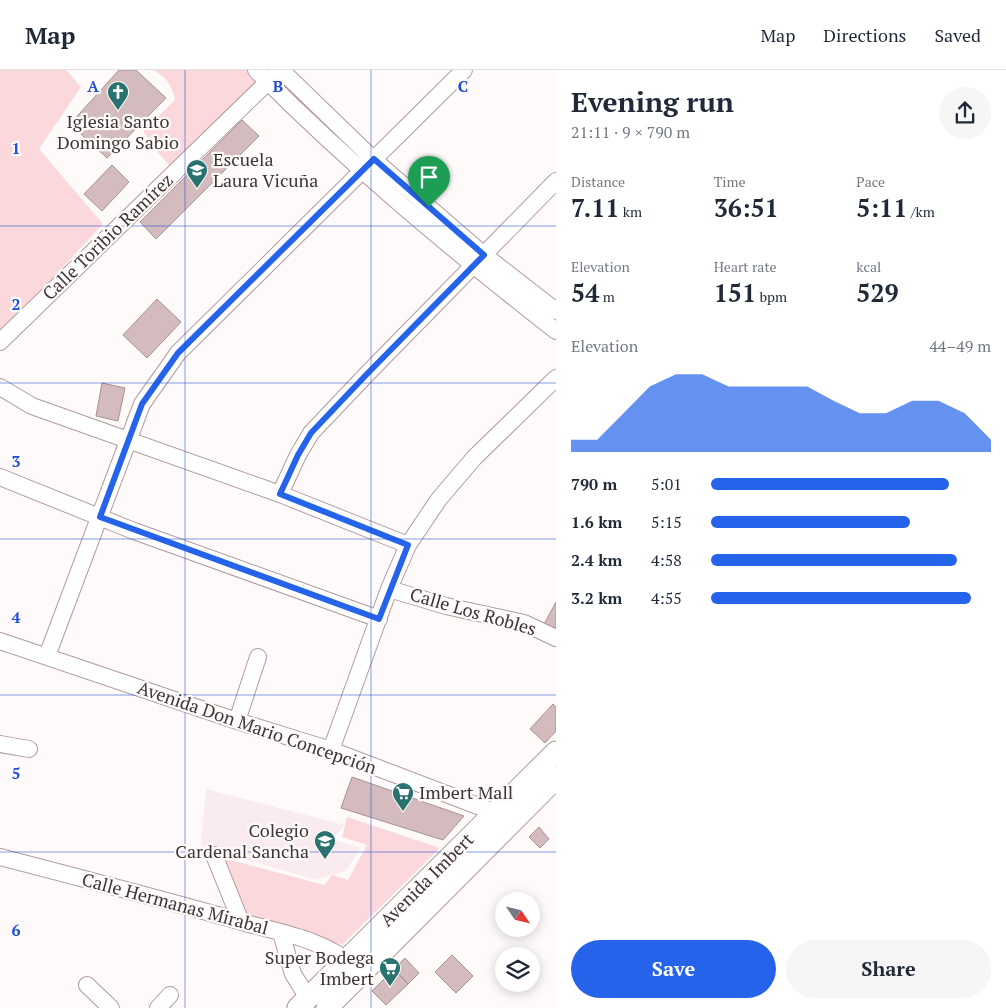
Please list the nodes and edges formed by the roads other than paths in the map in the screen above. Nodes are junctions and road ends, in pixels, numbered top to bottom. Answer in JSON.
{"nodes":[{"id":1,"x":256,"y":70,"type":"edge"},
{"id":2,"x":281,"y":70,"type":"edge"},
{"id":3,"x":464,"y":70,"type":"edge"},
{"id":4,"x":268,"y":82,"type":"junction"},
{"id":5,"x":374,"y":159,"type":"junction"},
{"id":6,"x":361,"y":172,"type":"junction"},
{"id":7,"x":556,"y":181,"type":"edge"},
{"id":8,"x":478,"y":260,"type":"junction"},
{"id":9,"x":556,"y":312,"type":"edge"},
{"id":10,"x":556,"y":331,"type":"edge"},
{"id":11,"x":0,"y":342,"type":"edge"},
{"id":12,"x":556,"y":378,"type":"edge"},
{"id":13,"x":0,"y":386,"type":"edge"},
{"id":14,"x":129,"y":442,"type":"junction"},
{"id":15,"x":0,"y":476,"type":"edge"},
{"id":16,"x":280,"y":494,"type":"junction"},
{"id":17,"x":100,"y":517,"type":"junction"},
{"id":18,"x":408,"y":545,"type":"junction"},
{"id":19,"x":390,"y":589,"type":"junction"},
{"id":20,"x":379,"y":619,"type":"junction"},
{"id":21,"x":556,"y":638,"type":"edge"},
{"id":22,"x":0,"y":641,"type":"edge"},
{"id":23,"x":47,"y":656,"type":"junction"},
{"id":24,"x":258,"y":657,"type":"dead end"},
{"id":25,"x":237,"y":721,"type":"junction"},
{"id":26,"x":0,"y":744,"type":"edge"},
{"id":27,"x":30,"y":749,"type":"dead end"},
{"id":28,"x":331,"y":750,"type":"junction"},
{"id":29,"x":556,"y":752,"type":"edge"},
{"id":30,"x":556,"y":778,"type":"edge"},
{"id":31,"x":502,"y":819,"type":"junction"},
{"id":32,"x":214,"y":854,"type":"dead end"},
{"id":33,"x":0,"y":857,"type":"edge"},
{"id":34,"x":241,"y":922,"type":"junction"},
{"id":35,"x":282,"y":933,"type":"junction"},
{"id":36,"x":354,"y":966,"type":"junction"},
{"id":37,"x":88,"y":985,"type":"dead end"},
{"id":38,"x":170,"y":995,"type":"dead end"},
{"id":39,"x":303,"y":1003,"type":"edge"},
{"id":40,"x":110,"y":1008,"type":"edge"},
{"id":41,"x":158,"y":1008,"type":"edge"},
{"id":42,"x":327,"y":1008,"type":"edge"}],
"edges":[{"from":1,"to":4,"type":"street"},
{"from":2,"to":4,"type":"street","name":"Calle Toribio Ramírez"},
{"from":2,"to":5,"type":"street"},
{"from":3,"to":5,"type":"street"},
{"from":4,"to":6,"type":"street"},
{"from":4,"to":11,"type":"street","name":"Calle Toribio Ramírez"},
{"from":5,"to":6,"type":"street"},
{"from":5,"to":8,"type":"street"},
{"from":6,"to":8,"type":"street"},
{"from":6,"to":14,"type":"street"},
{"from":7,"to":8,"type":"street"},
{"from":8,"to":9,"type":"street"},
{"from":8,"to":10,"type":"street"},
{"from":8,"to":16,"type":"street"},
{"from":12,"to":18,"type":"street"},
{"from":13,"to":14,"type":"street"},
{"from":14,"to":16,"type":"street"},
{"from":14,"to":17,"type":"street"},
{"from":15,"to":17,"type":"street"},
{"from":16,"to":18,"type":"street"},
{"from":17,"to":20,"type":"street"},
{"from":17,"to":23,"type":"street"},
{"from":18,"to":19,"type":"street"},
{"from":19,"to":20,"type":"street"},
{"from":19,"to":21,"type":"street","name":"Calle Los Robles"},
{"from":20,"to":28,"type":"street"},
{"from":22,"to":23,"type":"street","name":"Avenida Don Mario Concepción"},
{"from":23,"to":25,"type":"street","name":"Avenida Don Mario Concepción"},
{"from":24,"to":25,"type":"street"},
{"from":25,"to":28,"type":"street","name":"Avenida Don Mario Concepción"},
{"from":26,"to":27,"type":"street"},
{"from":28,"to":31,"type":"street","name":"Avenida Don Mario Concepción"},
{"from":29,"to":31,"type":"main road","name":"Avenida Imbert"},
{"from":30,"to":31,"type":"main road","name":"Avenida Imbert"},
{"from":31,"to":36,"type":"main road","name":"Avenida Imbert"},
{"from":32,"to":34,"type":"street"},
{"from":33,"to":34,"type":"street","name":"Calle Hermanas Mirabal"},
{"from":34,"to":35,"type":"street","name":"Calle Hermanas Mirabal"},
{"from":35,"to":36,"type":"street","name":"Calle Hermanas Mirabal"},
{"from":35,"to":39,"type":"street"},
{"from":36,"to":39,"type":"main road","name":"Avenida Imbert"},
{"from":36,"to":42,"type":"main road","name":"Avenida Imbert"},
{"from":37,"to":40,"type":"street"},
{"from":38,"to":41,"type":"street"}]}
